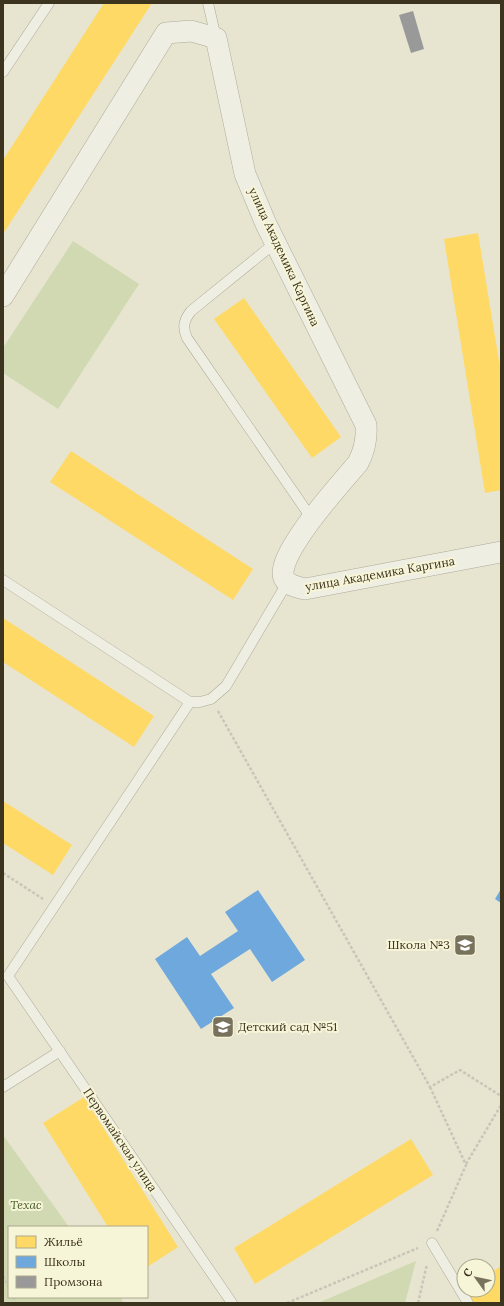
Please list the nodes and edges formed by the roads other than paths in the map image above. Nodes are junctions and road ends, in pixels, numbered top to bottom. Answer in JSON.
{"nodes":[{"id":1,"x":49,"y":3,"type":"edge"},
{"id":2,"x":208,"y":3,"type":"edge"},
{"id":3,"x":216,"y":38,"type":"junction"},
{"id":4,"x":3,"y":72,"type":"edge"},
{"id":5,"x":275,"y":243,"type":"junction"},
{"id":6,"x":3,"y":296,"type":"edge"},
{"id":7,"x":312,"y":519,"type":"junction"},
{"id":8,"x":501,"y":552,"type":"edge"},
{"id":9,"x":3,"y":580,"type":"edge"},
{"id":10,"x":287,"y":583,"type":"junction"},
{"id":11,"x":190,"y":702,"type":"junction"},
{"id":12,"x":60,"y":1051,"type":"junction"},
{"id":13,"x":3,"y":1087,"type":"edge"},
{"id":14,"x":432,"y":1243,"type":"road end"},
{"id":15,"x":232,"y":1303,"type":"edge"},
{"id":16,"x":468,"y":1303,"type":"edge"}],
"edges":[{"from":1,"to":4,"type":"lane"},
{"from":2,"to":3,"type":"lane"},
{"from":3,"to":5,"type":"street","name":"улица Академика Каргина"},
{"from":3,"to":6,"type":"street"},
{"from":5,"to":7,"type":"street","name":"улица Академика Каргина"},
{"from":5,"to":7,"type":"lane"},
{"from":7,"to":10,"type":"street","name":"улица Академика Каргина"},
{"from":8,"to":10,"type":"street","name":"улица Академика Каргина"},
{"from":9,"to":11,"type":"lane"},
{"from":10,"to":11,"type":"lane"},
{"from":11,"to":12,"type":"lane","name":"Первомайская улица"},
{"from":12,"to":13,"type":"lane"},
{"from":12,"to":15,"type":"lane","name":"Первомайская улица"},
{"from":14,"to":16,"type":"lane"}]}
